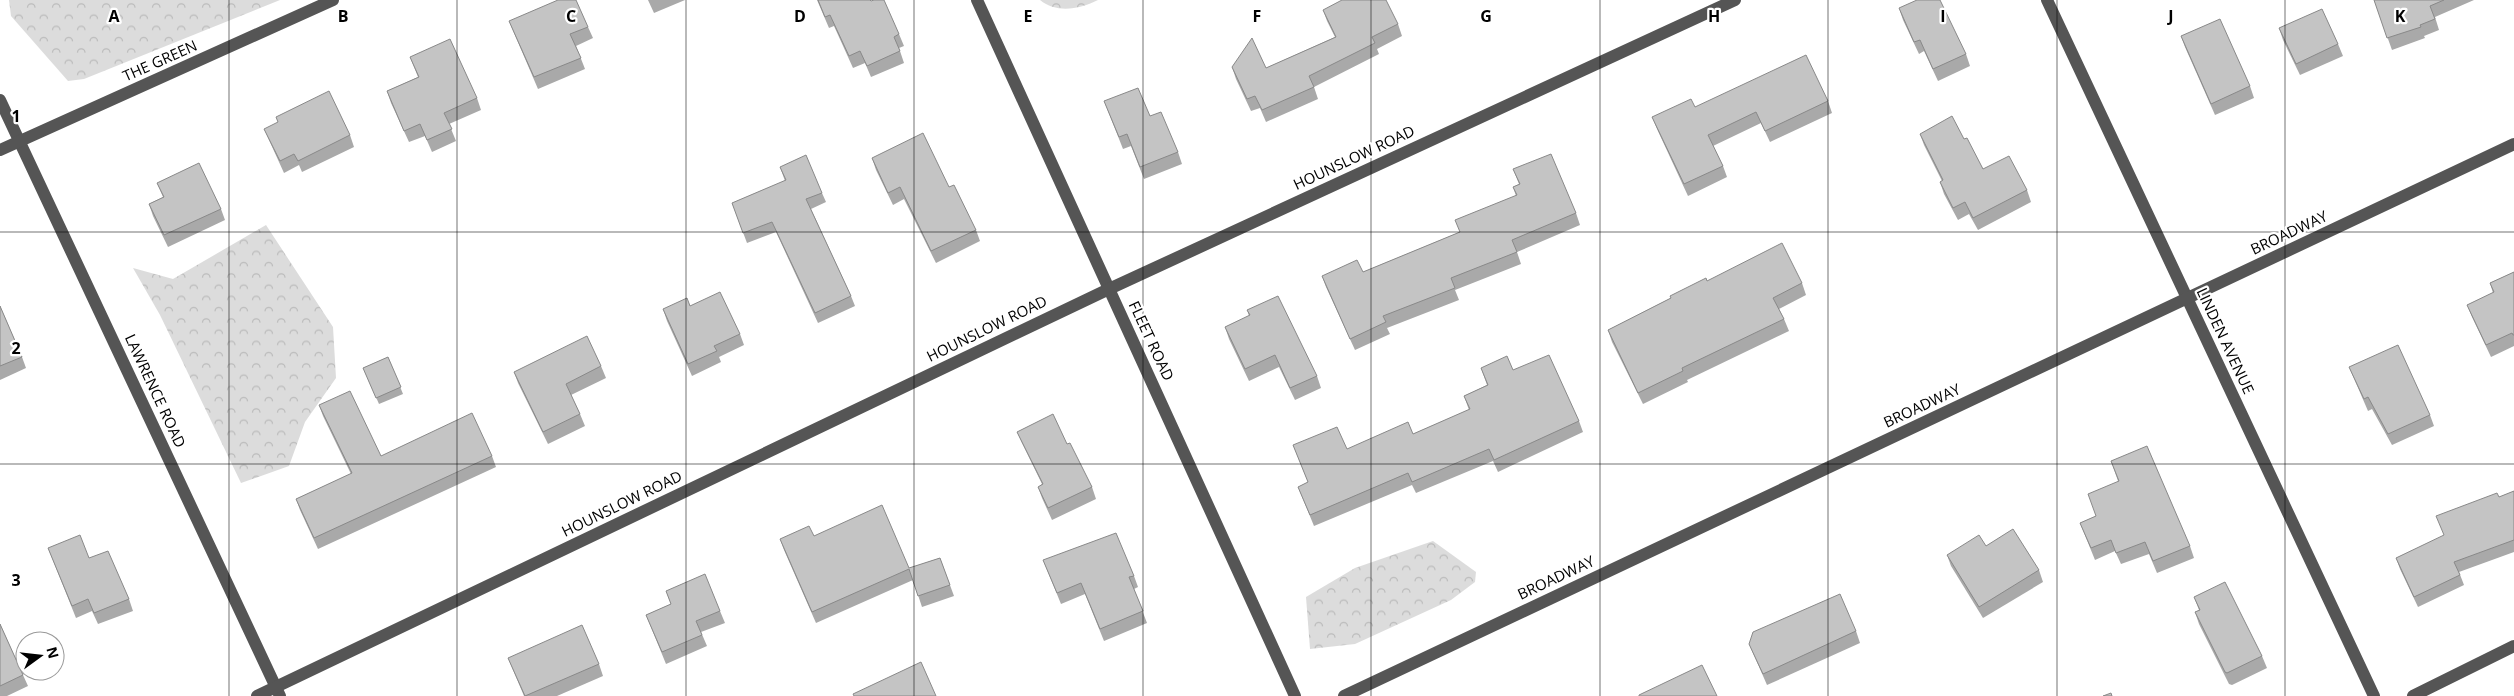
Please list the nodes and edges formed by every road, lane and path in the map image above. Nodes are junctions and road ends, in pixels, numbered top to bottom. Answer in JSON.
{"nodes":[{"id":1,"x":333,"y":0,"type":"edge"},
{"id":2,"x":977,"y":0,"type":"edge"},
{"id":3,"x":1735,"y":0,"type":"edge"},
{"id":4,"x":2047,"y":0,"type":"edge"},
{"id":5,"x":0,"y":100,"type":"edge"},
{"id":6,"x":20,"y":142,"type":"junction"},
{"id":7,"x":2514,"y":144,"type":"edge"},
{"id":8,"x":0,"y":150,"type":"edge"},
{"id":9,"x":1109,"y":289,"type":"junction"},
{"id":10,"x":2188,"y":299,"type":"junction"},
{"id":11,"x":2514,"y":646,"type":"edge"},
{"id":12,"x":278,"y":692,"type":"edge"},
{"id":13,"x":257,"y":696,"type":"edge"},
{"id":14,"x":1295,"y":696,"type":"edge"},
{"id":15,"x":1344,"y":696,"type":"edge"},
{"id":16,"x":2374,"y":696,"type":"edge"},
{"id":17,"x":2413,"y":696,"type":"edge"}],
"edges":[{"from":1,"to":6,"type":"street","name":"THE GREEN"},
{"from":2,"to":9,"type":"street","name":"FLEET ROAD"},
{"from":3,"to":9,"type":"street","name":"HOUNSLOW ROAD"},
{"from":4,"to":10,"type":"street","name":"LINDEN AVENUE"},
{"from":5,"to":6,"type":"street","name":"LAWRENCE ROAD"},
{"from":6,"to":8,"type":"street","name":"THE GREEN"},
{"from":6,"to":12,"type":"street","name":"LAWRENCE ROAD"},
{"from":7,"to":10,"type":"street","name":"BROADWAY"},
{"from":9,"to":12,"type":"street","name":"HOUNSLOW ROAD"},
{"from":9,"to":14,"type":"street","name":"FLEET ROAD"},
{"from":10,"to":15,"type":"street","name":"BROADWAY"},
{"from":10,"to":16,"type":"street","name":"LINDEN AVENUE"},
{"from":11,"to":17,"type":"street"},
{"from":12,"to":13,"type":"street","name":"HOUNSLOW ROAD"}]}
